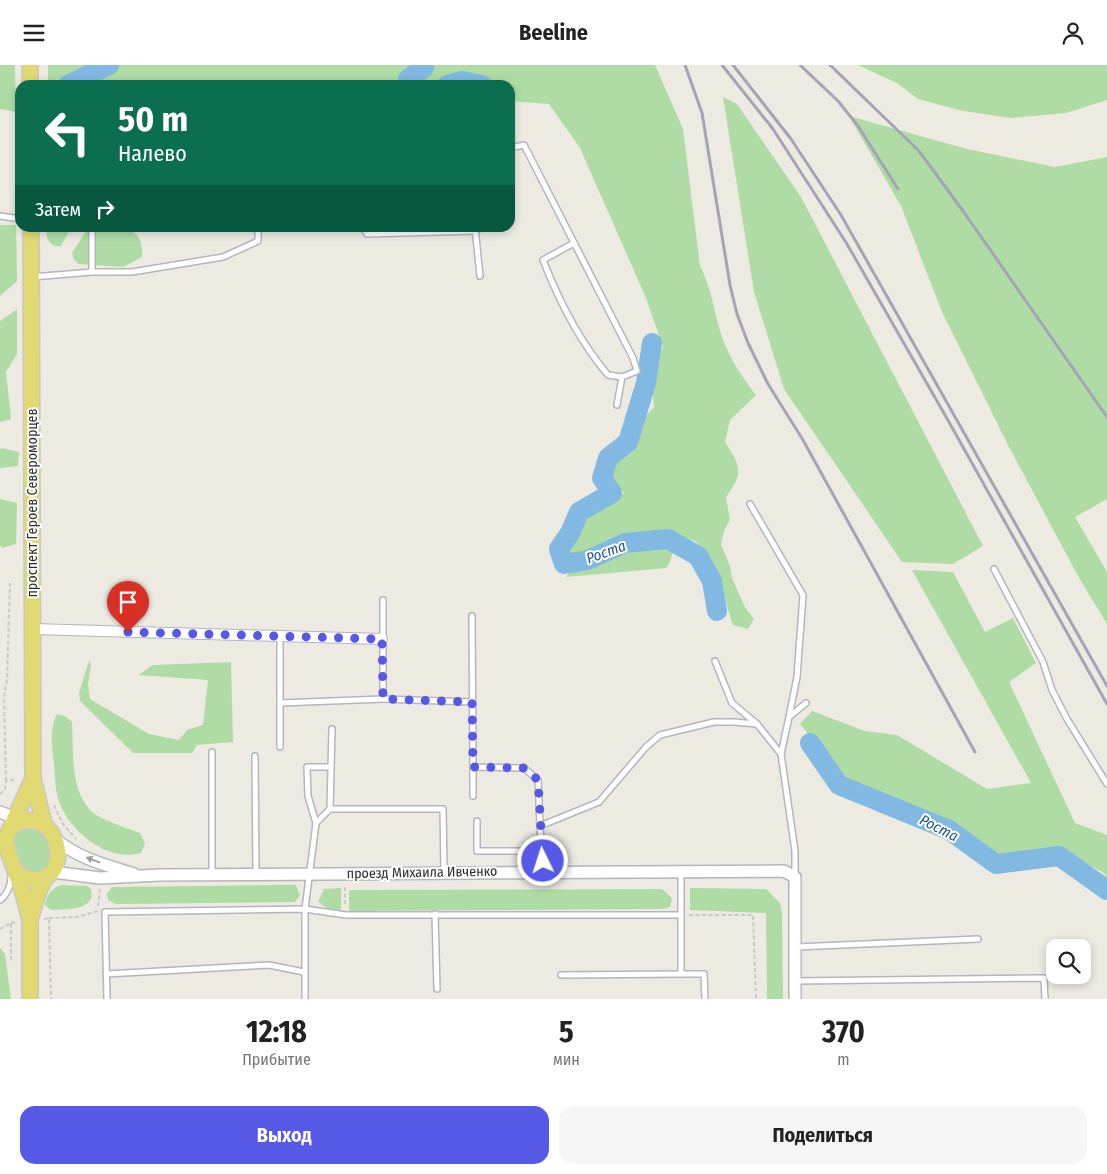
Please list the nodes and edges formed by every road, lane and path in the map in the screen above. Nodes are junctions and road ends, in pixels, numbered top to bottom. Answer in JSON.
{"nodes":[{"id":1,"x":30,"y":65,"type":"edge"},
{"id":2,"x":30,"y":80,"type":"edge"},
{"id":3,"x":515,"y":147,"type":"edge"},
{"id":4,"x":0,"y":216,"type":"edge"},
{"id":5,"x":15,"y":218,"type":"edge"},
{"id":6,"x":30,"y":232,"type":"edge"},
{"id":7,"x":92,"y":232,"type":"edge"},
{"id":8,"x":258,"y":232,"type":"edge"},
{"id":9,"x":366,"y":232,"type":"edge"},
{"id":10,"x":411,"y":232,"type":"edge"},
{"id":11,"x":476,"y":232,"type":"edge"},
{"id":12,"x":574,"y":243,"type":"junction"},
{"id":13,"x":92,"y":271,"type":"junction"},
{"id":14,"x":480,"y":276,"type":"dead end"},
{"id":15,"x":31,"y":277,"type":"junction"},
{"id":16,"x":622,"y":377,"type":"junction"},
{"id":17,"x":617,"y":405,"type":"dead end"},
{"id":18,"x":750,"y":504,"type":"dead end"},
{"id":19,"x":994,"y":569,"type":"dead end"},
{"id":20,"x":10,"y":583,"type":"dead end"},
{"id":21,"x":383,"y":600,"type":"dead end"},
{"id":22,"x":472,"y":616,"type":"dead end"},
{"id":23,"x":32,"y":629,"type":"junction"},
{"id":24,"x":280,"y":637,"type":"junction"},
{"id":25,"x":382,"y":639,"type":"junction"},
{"id":26,"x":715,"y":661,"type":"dead end"},
{"id":27,"x":383,"y":699,"type":"junction"},
{"id":28,"x":472,"y":702,"type":"junction"},
{"id":29,"x":280,"y":703,"type":"junction"},
{"id":30,"x":806,"y":703,"type":"dead end"},
{"id":31,"x":788,"y":717,"type":"junction"},
{"id":32,"x":757,"y":724,"type":"junction"},
{"id":33,"x":332,"y":729,"type":"dead end"},
{"id":34,"x":280,"y":747,"type":"dead end"},
{"id":35,"x":212,"y":752,"type":"dead end"},
{"id":36,"x":781,"y":754,"type":"junction"},
{"id":37,"x":255,"y":756,"type":"dead end"},
{"id":38,"x":331,"y":767,"type":"junction"},
{"id":39,"x":473,"y":767,"type":"junction"},
{"id":40,"x":33,"y":778,"type":"junction"},
{"id":41,"x":6,"y":781,"type":"dead end"},
{"id":42,"x":1107,"y":784,"type":"edge"},
{"id":43,"x":473,"y":796,"type":"dead end"},
{"id":44,"x":330,"y":809,"type":"junction"},
{"id":45,"x":0,"y":812,"type":"edge"},
{"id":46,"x":477,"y":821,"type":"dead end"},
{"id":47,"x":16,"y":822,"type":"junction"},
{"id":48,"x":316,"y":823,"type":"junction"},
{"id":49,"x":44,"y":824,"type":"junction"},
{"id":50,"x":540,"y":826,"type":"junction"},
{"id":51,"x":53,"y":837,"type":"junction"},
{"id":52,"x":542,"y":851,"type":"junction"},
{"id":53,"x":9,"y":861,"type":"edge"},
{"id":54,"x":681,"y":870,"type":"junction"},
{"id":55,"x":544,"y":871,"type":"junction"},
{"id":56,"x":444,"y":872,"type":"junction"},
{"id":57,"x":309,"y":873,"type":"junction"},
{"id":58,"x":212,"y":874,"type":"junction"},
{"id":59,"x":256,"y":874,"type":"junction"},
{"id":60,"x":50,"y":875,"type":"junction"},
{"id":61,"x":138,"y":875,"type":"junction"},
{"id":62,"x":795,"y":877,"type":"junction"},
{"id":63,"x":345,"y":887,"type":"dead end"},
{"id":64,"x":0,"y":900,"type":"edge"},
{"id":65,"x":305,"y":909,"type":"junction"},
{"id":66,"x":435,"y":914,"type":"junction"},
{"id":67,"x":346,"y":915,"type":"junction"},
{"id":68,"x":681,"y":915,"type":"junction"},
{"id":69,"x":30,"y":920,"type":"junction"},
{"id":70,"x":0,"y":929,"type":"edge"},
{"id":71,"x":978,"y":939,"type":"dead end"},
{"id":72,"x":795,"y":947,"type":"junction"},
{"id":73,"x":10,"y":963,"type":"dead end"},
{"id":74,"x":304,"y":972,"type":"junction"},
{"id":75,"x":106,"y":974,"type":"junction"},
{"id":76,"x":681,"y":974,"type":"junction"},
{"id":77,"x":561,"y":975,"type":"dead end"},
{"id":78,"x":795,"y":981,"type":"junction"},
{"id":79,"x":437,"y":989,"type":"dead end"},
{"id":80,"x":30,"y":999,"type":"edge"},
{"id":81,"x":107,"y":999,"type":"edge"},
{"id":82,"x":305,"y":999,"type":"edge"},
{"id":83,"x":704,"y":999,"type":"edge"},
{"id":84,"x":756,"y":999,"type":"edge"},
{"id":85,"x":795,"y":999,"type":"edge"},
{"id":86,"x":1045,"y":999,"type":"edge"}],
"edges":[{"from":1,"to":2,"type":"main road"},
{"from":3,"to":12,"type":"lane"},
{"from":4,"to":5,"type":"lane"},
{"from":6,"to":15,"type":"main road","name":"проспект Героев Североморцев"},
{"from":7,"to":13,"type":"lane"},
{"from":8,"to":13,"type":"lane"},
{"from":9,"to":10,"type":"lane"},
{"from":11,"to":14,"type":"lane"},
{"from":12,"to":16,"type":"lane"},
{"from":12,"to":16,"type":"lane"},
{"from":13,"to":15,"type":"lane"},
{"from":15,"to":23,"type":"main road","name":"проспект Героев Североморцев"},
{"from":16,"to":17,"type":"lane"},
{"from":18,"to":31,"type":"lane"},
{"from":19,"to":42,"type":"lane"},
{"from":20,"to":41,"type":"path"},
{"from":21,"to":25,"type":"lane"},
{"from":22,"to":28,"type":"lane"},
{"from":23,"to":24,"type":"street"},
{"from":23,"to":40,"type":"main road","name":"проспект Героев Североморцев"},
{"from":24,"to":25,"type":"street"},
{"from":24,"to":29,"type":"lane"},
{"from":25,"to":27,"type":"lane"},
{"from":26,"to":32,"type":"lane"},
{"from":27,"to":28,"type":"lane"},
{"from":27,"to":29,"type":"lane"},
{"from":28,"to":39,"type":"lane"},
{"from":29,"to":34,"type":"lane"},
{"from":30,"to":31,"type":"lane"},
{"from":31,"to":36,"type":"lane"},
{"from":32,"to":36,"type":"lane"},
{"from":32,"to":50,"type":"lane"},
{"from":33,"to":38,"type":"lane"},
{"from":35,"to":58,"type":"lane"},
{"from":36,"to":62,"type":"lane"},
{"from":37,"to":59,"type":"lane"},
{"from":38,"to":44,"type":"lane"},
{"from":38,"to":48,"type":"lane"},
{"from":39,"to":43,"type":"lane"},
{"from":39,"to":50,"type":"lane"},
{"from":40,"to":47,"type":"main road","name":"проспект Героев Североморцев"},
{"from":40,"to":49,"type":"main road","name":"проспект Героев Североморцев"},
{"from":44,"to":48,"type":"lane"},
{"from":44,"to":56,"type":"lane"},
{"from":45,"to":47,"type":"street"},
{"from":46,"to":52,"type":"lane"},
{"from":47,"to":49,"type":"main road"},
{"from":47,"to":53,"type":"main road","name":"проспект Героев Североморцев"},
{"from":48,"to":57,"type":"lane"},
{"from":49,"to":51,"type":"main road","name":"проспект Героев Североморцев"},
{"from":50,"to":52,"type":"lane"},
{"from":51,"to":60,"type":"main road","name":"проспект Героев Североморцев"},
{"from":61,"to":51,"type":"street","one_way":true},
{"from":52,"to":55,"type":"lane"},
{"from":53,"to":60,"type":"main road"},
{"from":53,"to":64,"type":"lane"},
{"from":53,"to":69,"type":"main road","name":"проспект Героев Североморцев"},
{"from":54,"to":55,"type":"street","name":"проезд Михаила Ивченко"},
{"from":54,"to":62,"type":"street","name":"проезд Михаила Ивченко"},
{"from":54,"to":68,"type":"lane"},
{"from":55,"to":56,"type":"street","name":"проезд Михаила Ивченко"},
{"from":56,"to":57,"type":"street","name":"проезд Михаила Ивченко"},
{"from":57,"to":59,"type":"street","name":"проезд Михаила Ивченко"},
{"from":57,"to":65,"type":"lane"},
{"from":58,"to":59,"type":"street","name":"проезд Михаила Ивченко"},
{"from":58,"to":61,"type":"street","name":"проезд Михаила Ивченко"},
{"from":60,"to":61,"type":"street","name":"проезд Михаила Ивченко"},
{"from":60,"to":69,"type":"main road","name":"проспект Героев Североморцев"},
{"from":62,"to":72,"type":"street"},
{"from":63,"to":67,"type":"path"},
{"from":65,"to":67,"type":"lane"},
{"from":65,"to":74,"type":"lane"},
{"from":65,"to":75,"type":"lane"},
{"from":66,"to":67,"type":"lane"},
{"from":66,"to":68,"type":"lane"},
{"from":66,"to":79,"type":"lane"},
{"from":68,"to":76,"type":"lane"},
{"from":68,"to":84,"type":"path"},
{"from":69,"to":80,"type":"main road","name":"проспект Героев Североморцев"},
{"from":70,"to":73,"type":"path"},
{"from":71,"to":72,"type":"lane"},
{"from":72,"to":78,"type":"street"},
{"from":74,"to":75,"type":"lane"},
{"from":74,"to":82,"type":"lane"},
{"from":75,"to":81,"type":"lane"},
{"from":76,"to":77,"type":"lane"},
{"from":76,"to":83,"type":"lane"},
{"from":78,"to":85,"type":"street"},
{"from":78,"to":86,"type":"lane"}]}
